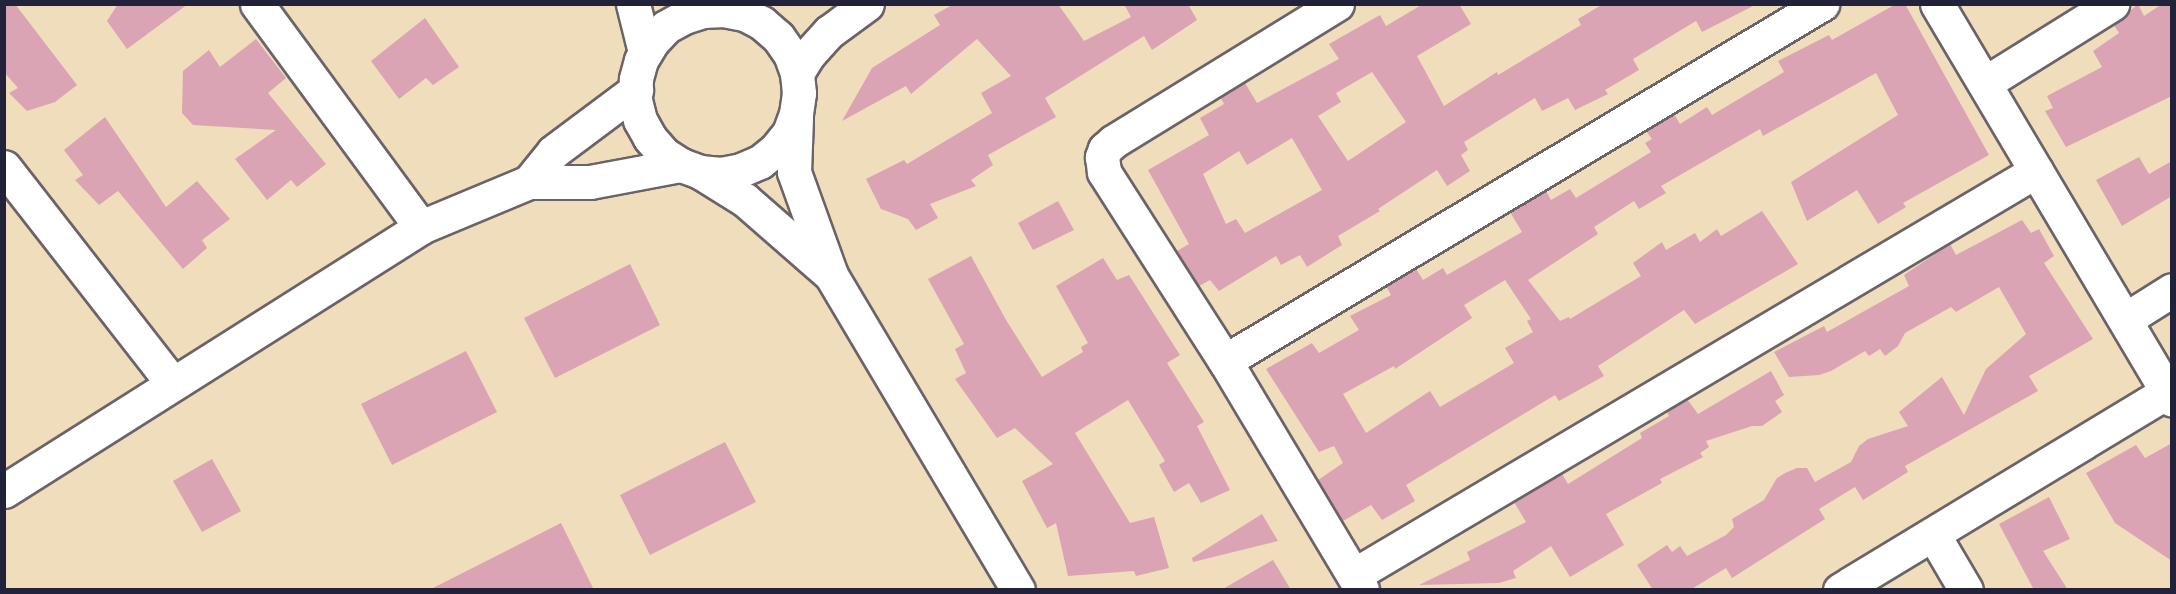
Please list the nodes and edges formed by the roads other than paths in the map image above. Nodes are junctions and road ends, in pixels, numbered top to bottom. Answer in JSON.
{"nodes":[{"id":1,"x":257,"y":4,"type":"edge"},
{"id":2,"x":633,"y":4,"type":"edge"},
{"id":3,"x":867,"y":4,"type":"edge"},
{"id":4,"x":1337,"y":4,"type":"edge"},
{"id":5,"x":1822,"y":4,"type":"edge"},
{"id":6,"x":1937,"y":4,"type":"edge"},
{"id":7,"x":2112,"y":4,"type":"edge"},
{"id":8,"x":732,"y":8,"type":"edge"},
{"id":9,"x":645,"y":52,"type":"junction"},
{"id":10,"x":797,"y":73,"type":"junction"},
{"id":11,"x":1984,"y":83,"type":"junction"},
{"id":12,"x":636,"y":90,"type":"junction"},
{"id":13,"x":796,"y":114,"type":"junction"},
{"id":14,"x":4,"y":167,"type":"edge"},
{"id":15,"x":691,"y":169,"type":"junction"},
{"id":16,"x":2036,"y":171,"type":"junction"},
{"id":17,"x":530,"y":182,"type":"junction"},
{"id":18,"x":421,"y":227,"type":"junction"},
{"id":19,"x":831,"y":275,"type":"junction"},
{"id":20,"x":2172,"y":290,"type":"edge"},
{"id":21,"x":2126,"y":319,"type":"junction"},
{"id":22,"x":1225,"y":362,"type":"junction"},
{"id":23,"x":172,"y":383,"type":"junction"},
{"id":24,"x":2169,"y":395,"type":"edge"},
{"id":25,"x":4,"y":491,"type":"edge"},
{"id":26,"x":1933,"y":534,"type":"junction"},
{"id":27,"x":1358,"y":582,"type":"edge"},
{"id":28,"x":1018,"y":590,"type":"edge"},
{"id":29,"x":1840,"y":590,"type":"edge"},
{"id":30,"x":1966,"y":590,"type":"edge"}],
"edges":[{"from":1,"to":18,"type":"street"},
{"from":2,"to":9,"type":"street"},
{"from":3,"to":10,"type":"street"},
{"from":4,"to":22,"type":"street"},
{"from":5,"to":22,"type":"street"},
{"from":6,"to":11,"type":"street"},
{"from":7,"to":11,"type":"street"},
{"from":8,"to":9,"type":"street"},
{"from":8,"to":10,"type":"street"},
{"from":9,"to":12,"type":"street"},
{"from":10,"to":13,"type":"street"},
{"from":11,"to":16,"type":"street"},
{"from":12,"to":15,"type":"street"},
{"from":12,"to":17,"type":"street"},
{"from":13,"to":15,"type":"street"},
{"from":13,"to":19,"type":"street"},
{"from":14,"to":23,"type":"street"},
{"from":15,"to":17,"type":"street"},
{"from":15,"to":19,"type":"street"},
{"from":16,"to":21,"type":"street"},
{"from":16,"to":27,"type":"street"},
{"from":17,"to":18,"type":"street"},
{"from":18,"to":23,"type":"street"},
{"from":19,"to":28,"type":"street"},
{"from":20,"to":21,"type":"street"},
{"from":21,"to":24,"type":"street"},
{"from":22,"to":27,"type":"street"},
{"from":23,"to":25,"type":"street"},
{"from":24,"to":26,"type":"street"},
{"from":26,"to":29,"type":"street"},
{"from":26,"to":30,"type":"street"}]}
